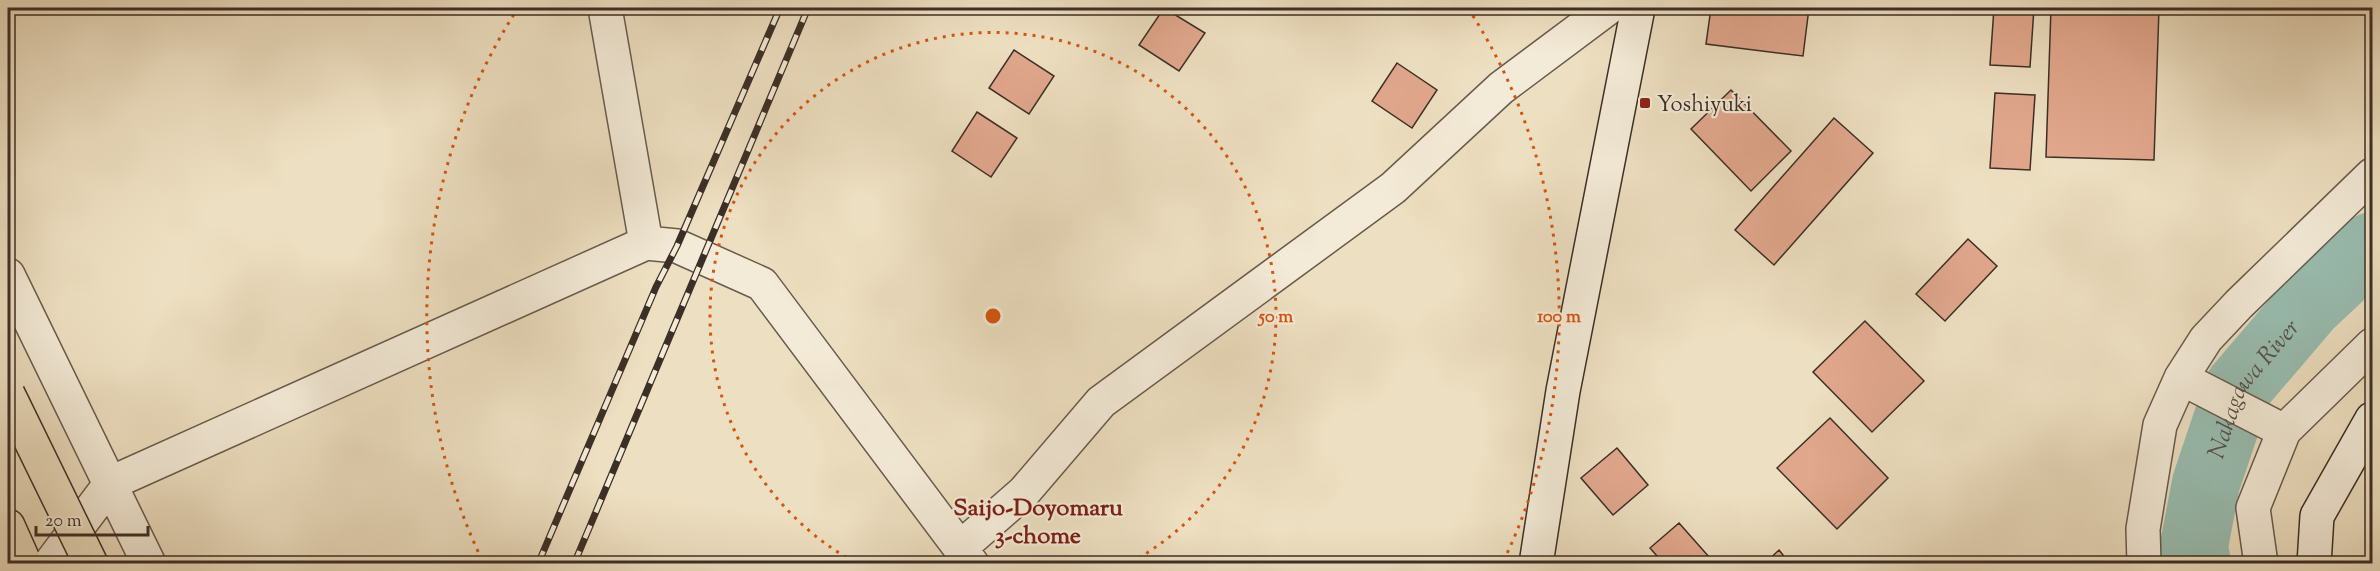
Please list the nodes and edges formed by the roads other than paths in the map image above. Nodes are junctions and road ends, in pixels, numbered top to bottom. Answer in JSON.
{"nodes":[{"id":1,"x":605,"y":8,"type":"edge"},
{"id":2,"x":1638,"y":8,"type":"edge"},
{"id":3,"x":1592,"y":12,"type":"edge"},
{"id":4,"x":2373,"y":175,"type":"edge"},
{"id":5,"x":646,"y":243,"type":"junction"},
{"id":6,"x":8,"y":275,"type":"edge"},
{"id":7,"x":2373,"y":345,"type":"edge"},
{"id":8,"x":2187,"y":382,"type":"junction"},
{"id":9,"x":8,"y":394,"type":"edge"},
{"id":10,"x":2373,"y":419,"type":"edge"},
{"id":11,"x":2278,"y":427,"type":"junction"},
{"id":12,"x":111,"y":483,"type":"junction"},
{"id":13,"x":8,"y":526,"type":"edge"},
{"id":14,"x":966,"y":556,"type":"edge"},
{"id":15,"x":25,"y":564,"type":"edge"},
{"id":16,"x":50,"y":564,"type":"edge"},
{"id":17,"x":91,"y":564,"type":"edge"},
{"id":18,"x":149,"y":564,"type":"edge"},
{"id":19,"x":1536,"y":564,"type":"edge"},
{"id":20,"x":2144,"y":564,"type":"edge"},
{"id":21,"x":2261,"y":564,"type":"edge"},
{"id":22,"x":2314,"y":564,"type":"edge"}],
"edges":[{"from":1,"to":5,"type":"street"},
{"from":2,"to":19,"type":"street"},
{"from":3,"to":14,"type":"street"},
{"from":4,"to":8,"type":"street"},
{"from":5,"to":12,"type":"street"},
{"from":5,"to":14,"type":"street"},
{"from":6,"to":12,"type":"street"},
{"from":7,"to":11,"type":"street"},
{"from":8,"to":11,"type":"street"},
{"from":8,"to":20,"type":"street"},
{"from":9,"to":17,"type":"highway","bridge":true},
{"from":10,"to":22,"type":"street"},
{"from":11,"to":21,"type":"street"},
{"from":12,"to":16,"type":"street"},
{"from":12,"to":18,"type":"street"},
{"from":13,"to":15,"type":"highway"}]}
